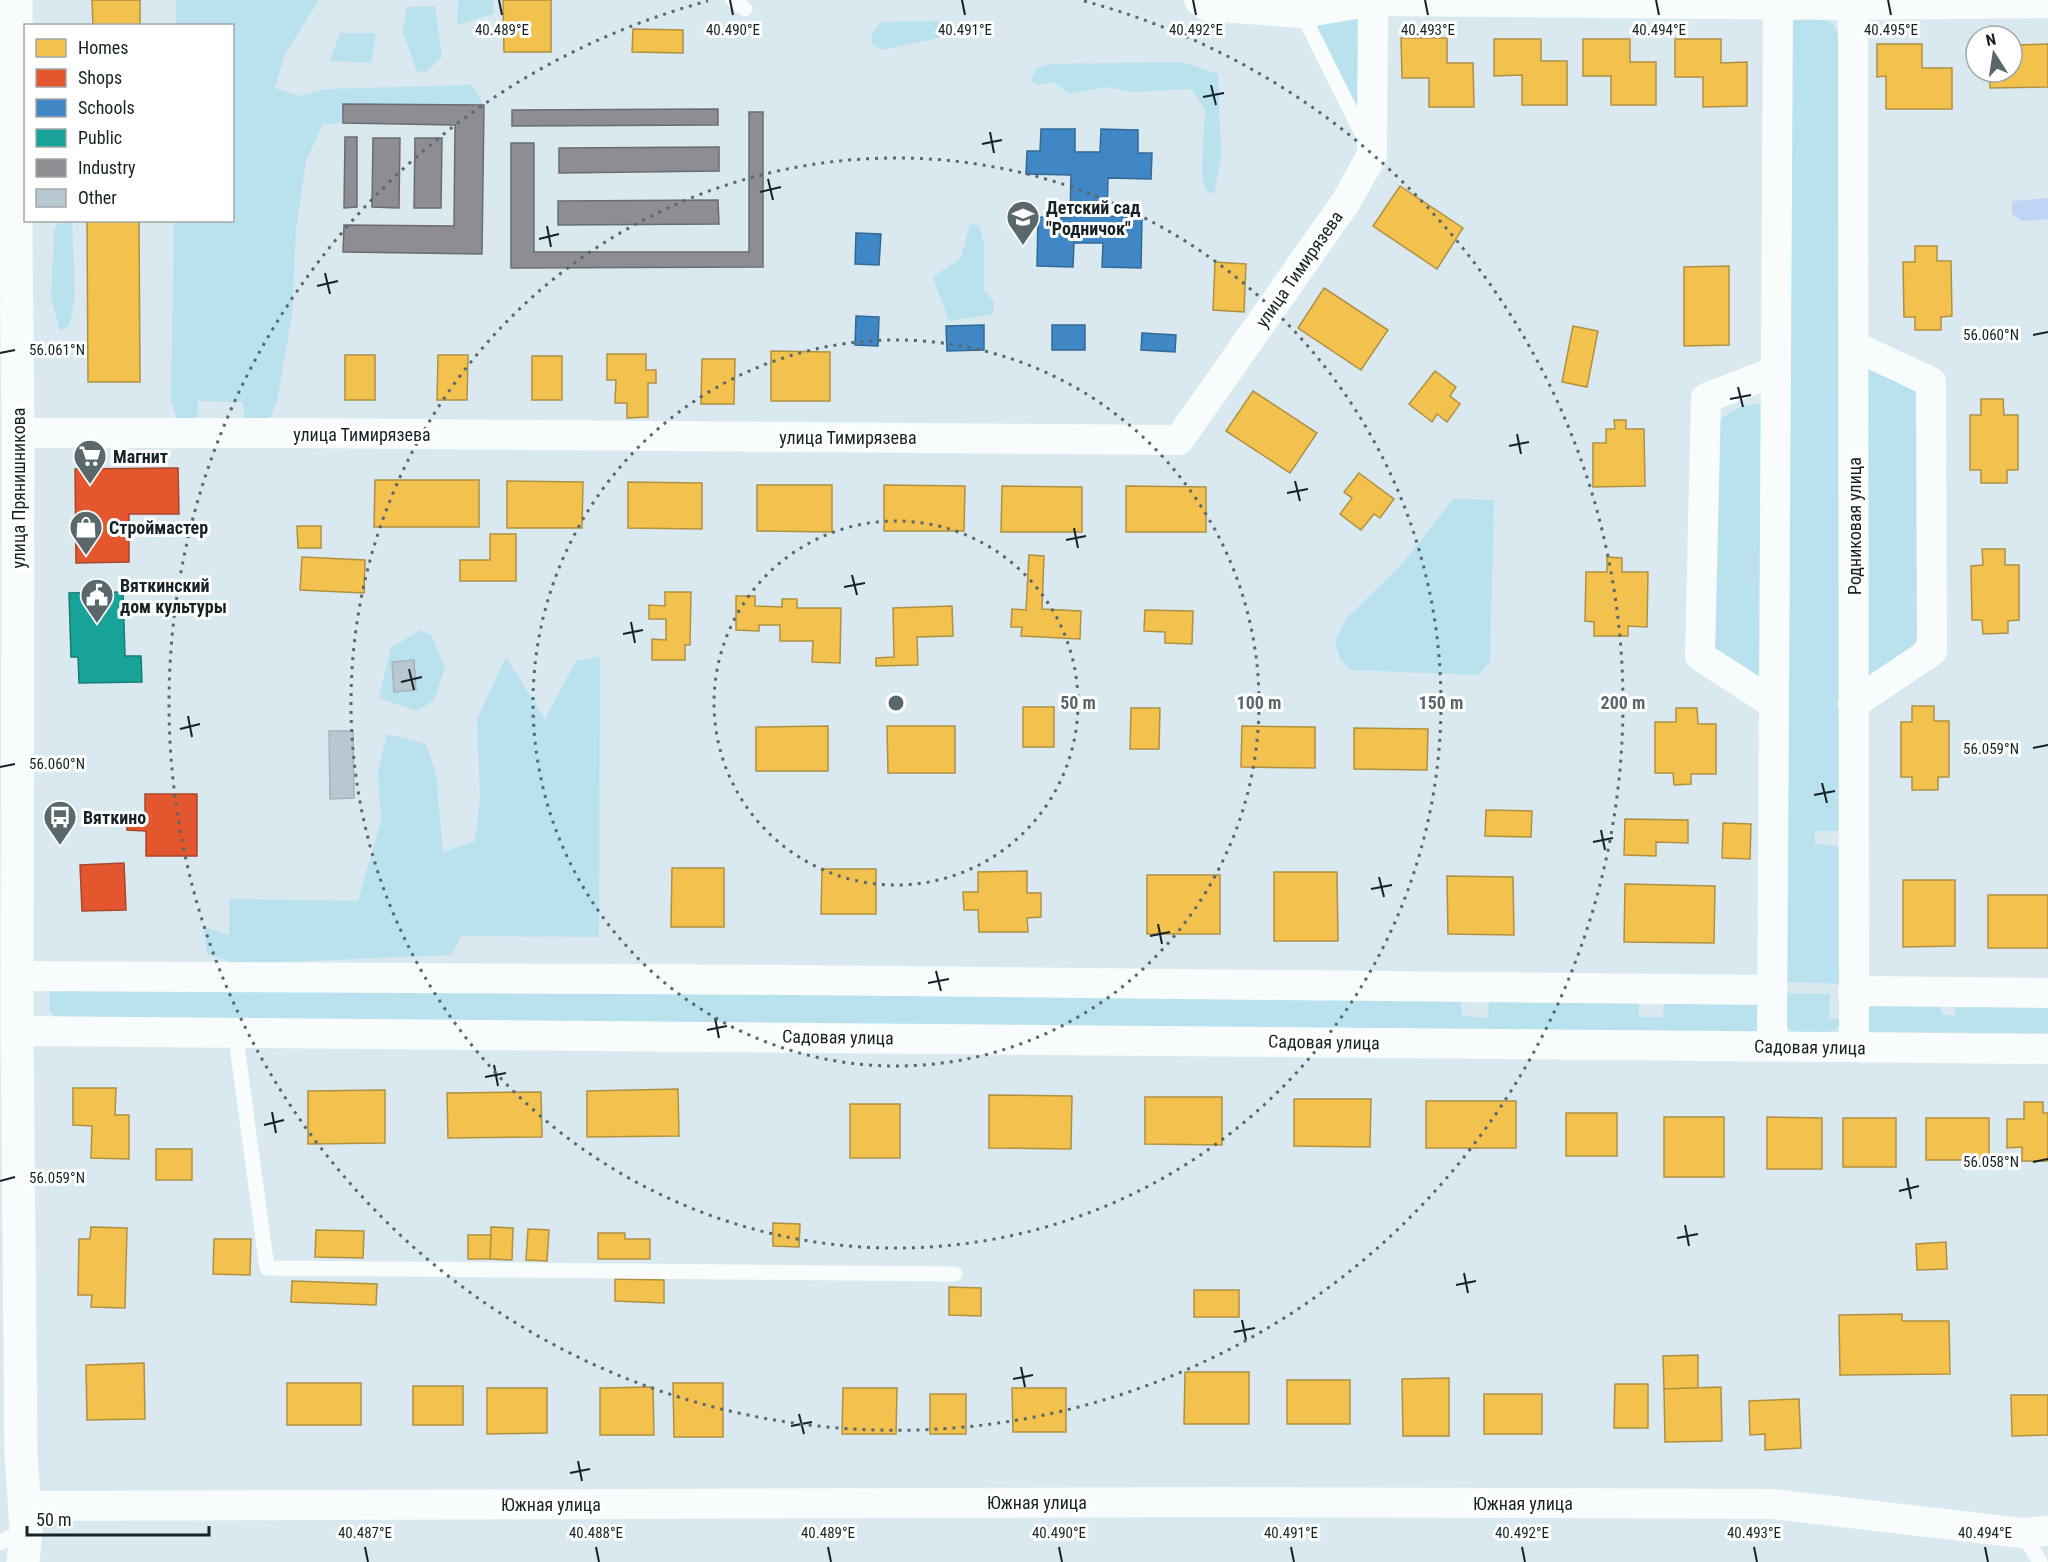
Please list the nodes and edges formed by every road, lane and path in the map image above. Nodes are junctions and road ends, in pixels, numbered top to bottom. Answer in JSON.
{"nodes":[{"id":1,"x":16,"y":0,"type":"edge"},
{"id":2,"x":1199,"y":0,"type":"edge"},
{"id":3,"x":1373,"y":0,"type":"edge"},
{"id":4,"x":2048,"y":3,"type":"edge"},
{"id":5,"x":1778,"y":4,"type":"junction"},
{"id":6,"x":1853,"y":5,"type":"junction"},
{"id":7,"x":1302,"y":13,"type":"junction"},
{"id":8,"x":1372,"y":155,"type":"junction"},
{"id":9,"x":1854,"y":346,"type":"junction"},
{"id":10,"x":1776,"y":371,"type":"junction"},
{"id":11,"x":18,"y":433,"type":"junction"},
{"id":12,"x":1774,"y":704,"type":"junction"},
{"id":13,"x":1853,"y":704,"type":"junction"},
{"id":14,"x":9,"y":723,"type":"edge"},
{"id":15,"x":9,"y":847,"type":"edge"},
{"id":16,"x":19,"y":976,"type":"junction"},
{"id":17,"x":1773,"y":990,"type":"junction"},
{"id":18,"x":1854,"y":991,"type":"junction"},
{"id":19,"x":2048,"y":993,"type":"edge"},
{"id":20,"x":17,"y":1031,"type":"junction"},
{"id":21,"x":235,"y":1031,"type":"junction"},
{"id":22,"x":1772,"y":1046,"type":"junction"},
{"id":23,"x":1854,"y":1047,"type":"junction"},
{"id":24,"x":2048,"y":1049,"type":"edge"},
{"id":25,"x":955,"y":1274,"type":"dead end"},
{"id":26,"x":17,"y":1526,"type":"edge"},
{"id":27,"x":2035,"y":1532,"type":"edge"},
{"id":28,"x":23,"y":1562,"type":"edge"},
{"id":29,"x":2040,"y":1562,"type":"edge"}],
"edges":[{"from":1,"to":11,"type":"street","name":"улица Прянишникова"},
{"from":2,"to":7,"type":"street"},
{"from":3,"to":5,"type":"street"},
{"from":3,"to":7,"type":"street"},
{"from":3,"to":8,"type":"street","name":"улица Тимирязева"},
{"from":4,"to":6,"type":"street"},
{"from":5,"to":6,"type":"street"},
{"from":5,"to":10,"type":"street"},
{"from":6,"to":9,"type":"street","name":"Родниковая улица"},
{"from":7,"to":8,"type":"lane"},
{"from":8,"to":11,"type":"street","name":"улица Тимирязева"},
{"from":9,"to":13,"type":"street","name":"Родниковая улица"},
{"from":9,"to":13,"type":"street"},
{"from":10,"to":12,"type":"street"},
{"from":10,"to":12,"type":"street"},
{"from":11,"to":14,"type":"street","name":"улица Прянишникова"},
{"from":12,"to":17,"type":"street"},
{"from":13,"to":18,"type":"street","name":"Родниковая улица"},
{"from":14,"to":15,"type":"street","name":"улица Прянишникова"},
{"from":15,"to":16,"type":"street","name":"улица Прянишникова"},
{"from":16,"to":17,"type":"street"},
{"from":16,"to":20,"type":"street","name":"улица Прянишникова"},
{"from":17,"to":22,"type":"street"},
{"from":18,"to":19,"type":"street"},
{"from":18,"to":23,"type":"street","name":"Родниковая улица"},
{"from":20,"to":21,"type":"street","name":"Садовая улица"},
{"from":20,"to":26,"type":"street","name":"улица Прянишникова"},
{"from":21,"to":22,"type":"street","name":"Садовая улица"},
{"from":21,"to":25,"type":"lane"},
{"from":22,"to":23,"type":"street","name":"Садовая улица"},
{"from":23,"to":24,"type":"street","name":"Садовая улица"},
{"from":26,"to":27,"type":"street","name":"Южная улица"},
{"from":26,"to":28,"type":"street","name":"улица Прянишникова"},
{"from":27,"to":29,"type":"lane"}]}
